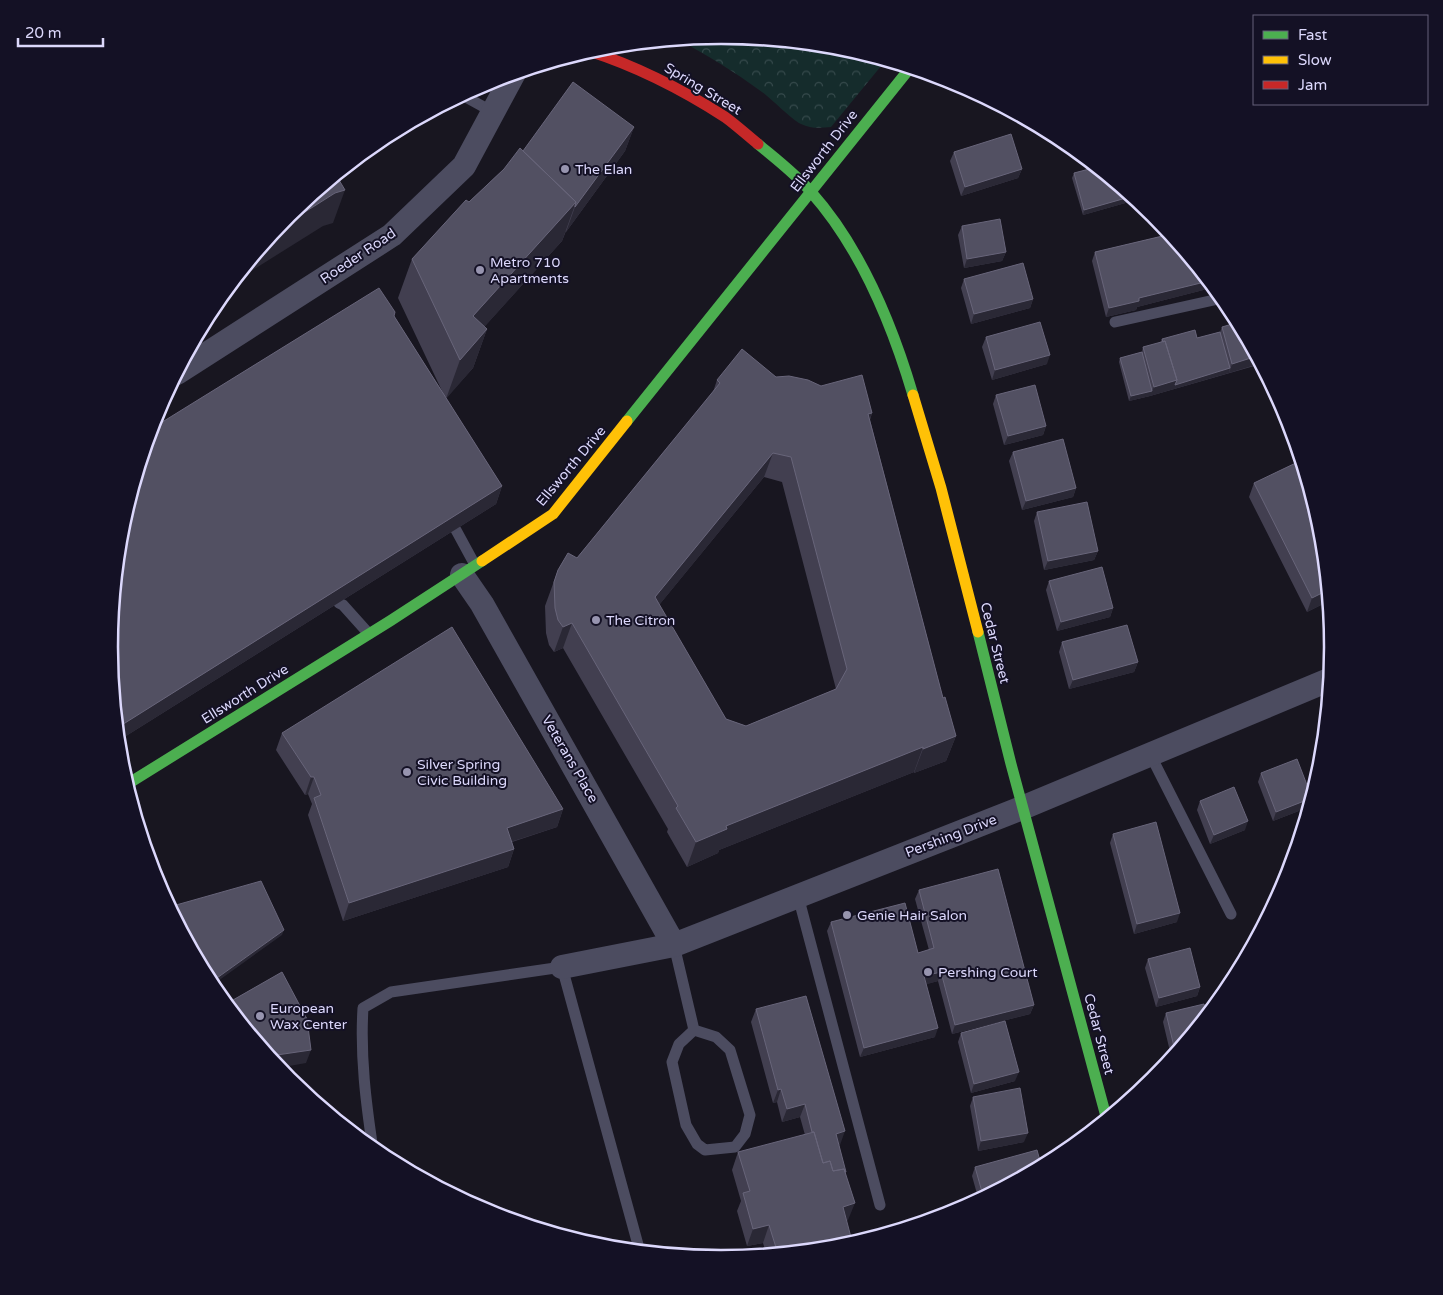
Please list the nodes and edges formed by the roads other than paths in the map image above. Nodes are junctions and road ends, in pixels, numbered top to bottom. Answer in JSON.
{"nodes":[{"id":1,"x":603,"y":55,"type":"edge"},
{"id":2,"x":906,"y":73,"type":"edge"},
{"id":3,"x":509,"y":83,"type":"edge"},
{"id":4,"x":470,"y":99,"type":"edge"},
{"id":5,"x":494,"y":112,"type":"junction"},
{"id":6,"x":811,"y":192,"type":"junction"},
{"id":7,"x":1214,"y":300,"type":"edge"},
{"id":8,"x":1115,"y":322,"type":"edge"},
{"id":9,"x":188,"y":366,"type":"edge"},
{"id":10,"x":456,"y":530,"type":"edge"},
{"id":11,"x":469,"y":570,"type":"junction"},
{"id":12,"x":339,"y":603,"type":"edge"},
{"id":13,"x":369,"y":634,"type":"junction"},
{"id":14,"x":1324,"y":682,"type":"edge"},
{"id":15,"x":1150,"y":754,"type":"junction"},
{"id":16,"x":133,"y":781,"type":"edge"},
{"id":17,"x":1022,"y":808,"type":"junction"},
{"id":18,"x":798,"y":896,"type":"junction"},
{"id":19,"x":1231,"y":914,"type":"dead end"},
{"id":20,"x":674,"y":944,"type":"junction"},
{"id":21,"x":562,"y":967,"type":"junction"},
{"id":22,"x":694,"y":1030,"type":"junction"},
{"id":23,"x":1104,"y":1114,"type":"edge"},
{"id":24,"x":371,"y":1139,"type":"edge"},
{"id":25,"x":880,"y":1205,"type":"dead end"},
{"id":26,"x":638,"y":1245,"type":"edge"}],
"edges":[{"from":1,"to":6,"type":"street","name":"Spring Street"},
{"from":2,"to":6,"type":"street","name":"Ellsworth Drive"},
{"from":3,"to":5,"type":"street","name":"Roeder Road"},
{"from":4,"to":5,"type":"lane"},
{"from":5,"to":9,"type":"street","name":"Roeder Road"},
{"from":6,"to":11,"type":"street","name":"Ellsworth Drive"},
{"from":6,"to":17,"type":"street","name":"Cedar Street"},
{"from":7,"to":8,"type":"lane"},
{"from":10,"to":11,"type":"lane"},
{"from":11,"to":13,"type":"street","name":"Ellsworth Drive"},
{"from":11,"to":20,"type":"street","name":"Veterans Place"},
{"from":12,"to":13,"type":"lane"},
{"from":13,"to":16,"type":"street","name":"Ellsworth Drive"},
{"from":14,"to":15,"type":"street","name":"Pershing Drive"},
{"from":15,"to":17,"type":"street","name":"Pershing Drive"},
{"from":15,"to":19,"type":"lane"},
{"from":17,"to":18,"type":"street","name":"Pershing Drive"},
{"from":17,"to":23,"type":"street","name":"Cedar Street"},
{"from":18,"to":20,"type":"street","name":"Pershing Drive"},
{"from":18,"to":25,"type":"lane"},
{"from":20,"to":21,"type":"street","name":"Pershing Drive"},
{"from":20,"to":22,"type":"lane"},
{"from":21,"to":24,"type":"lane"},
{"from":21,"to":26,"type":"lane"},
{"from":22,"to":22,"type":"lane"}]}
